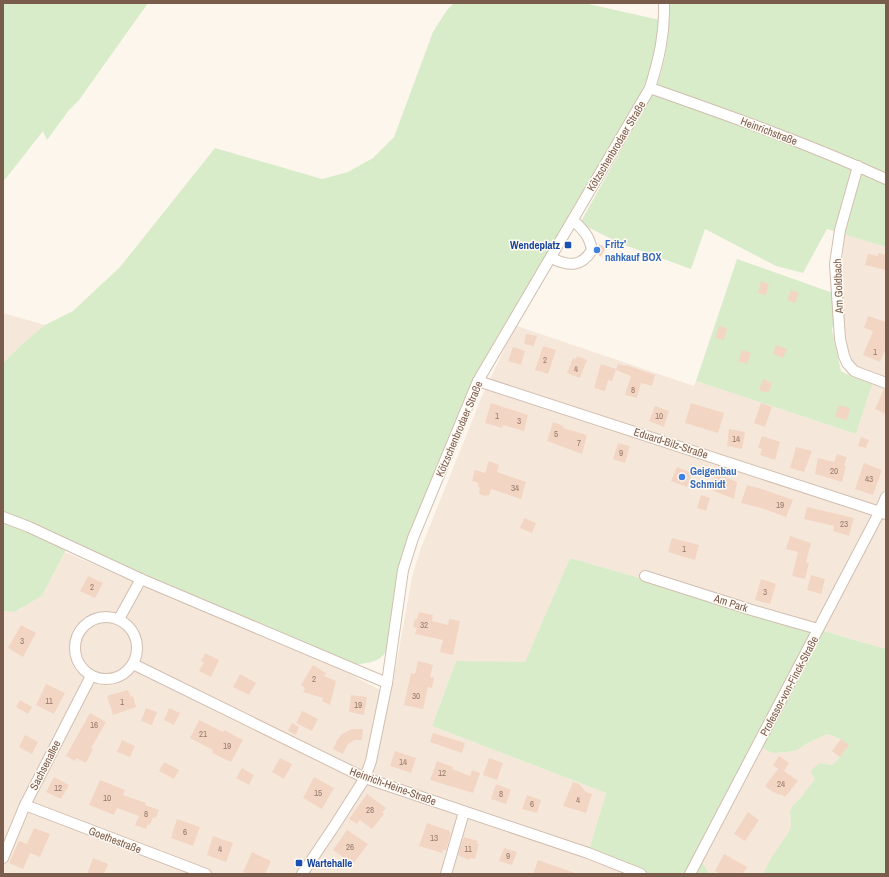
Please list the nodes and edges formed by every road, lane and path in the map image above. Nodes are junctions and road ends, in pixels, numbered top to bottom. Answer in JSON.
{"nodes":[{"id":1,"x":664,"y":3,"type":"edge"},
{"id":2,"x":650,"y":88,"type":"junction"},
{"id":3,"x":858,"y":166,"type":"junction"},
{"id":4,"x":886,"y":178,"type":"edge"},
{"id":5,"x":573,"y":220,"type":"junction"},
{"id":6,"x":551,"y":258,"type":"junction"},
{"id":7,"x":478,"y":381,"type":"junction"},
{"id":8,"x":886,"y":383,"type":"edge"},
{"id":9,"x":886,"y":497,"type":"edge"},
{"id":10,"x":883,"y":513,"type":"edge"},
{"id":11,"x":3,"y":517,"type":"edge"},
{"id":12,"x":645,"y":576,"type":"dead end"},
{"id":13,"x":141,"y":578,"type":"junction"},
{"id":14,"x":119,"y":619,"type":"junction"},
{"id":15,"x":818,"y":629,"type":"junction"},
{"id":16,"x":134,"y":664,"type":"junction"},
{"id":17,"x":91,"y":676,"type":"junction"},
{"id":18,"x":387,"y":683,"type":"junction"},
{"id":19,"x":365,"y":778,"type":"junction"},
{"id":20,"x":25,"y":805,"type":"junction"},
{"id":21,"x":464,"y":812,"type":"junction"},
{"id":22,"x":3,"y":857,"type":"edge"},
{"id":23,"x":206,"y":874,"type":"edge"},
{"id":24,"x":302,"y":874,"type":"edge"},
{"id":25,"x":446,"y":874,"type":"edge"},
{"id":26,"x":641,"y":874,"type":"edge"},
{"id":27,"x":690,"y":874,"type":"edge"}],
"edges":[{"from":1,"to":2,"type":"street","name":"Kötzschenbrodaer Straße"},
{"from":2,"to":3,"type":"street","name":"Heinrichstraße"},
{"from":2,"to":5,"type":"street","name":"Kötzschenbrodaer Straße"},
{"from":3,"to":4,"type":"street","name":"Heinrichstraße"},
{"from":3,"to":8,"type":"street","name":"Am Goldbach"},
{"from":5,"to":6,"type":"street","name":"Kötzschenbrodaer Straße"},
{"from":5,"to":6,"type":"street"},
{"from":6,"to":7,"type":"street","name":"Kötzschenbrodaer Straße"},
{"from":7,"to":10,"type":"street","name":"Eduard-Bilz-Straße"},
{"from":7,"to":18,"type":"street","name":"Kötzschenbrodaer Straße"},
{"from":9,"to":10,"type":"street","name":"Professor-von-Finck-Straße"},
{"from":10,"to":15,"type":"street","name":"Professor-von-Finck-Straße"},
{"from":11,"to":13,"type":"street"},
{"from":12,"to":15,"type":"street","name":"Am Park"},
{"from":13,"to":14,"type":"street"},
{"from":13,"to":18,"type":"street"},
{"from":14,"to":16,"type":"street"},
{"from":14,"to":17,"type":"street"},
{"from":15,"to":27,"type":"street","name":"Professor-von-Finck-Straße"},
{"from":16,"to":17,"type":"street"},
{"from":16,"to":19,"type":"street","name":"Heinrich-Heine-Straße"},
{"from":17,"to":20,"type":"street","name":"Sachsenallee"},
{"from":18,"to":19,"type":"street","name":"Kötzschenbrodaer Straße"},
{"from":19,"to":21,"type":"street","name":"Heinrich-Heine-Straße"},
{"from":19,"to":24,"type":"street","name":"Kötzschenbrodaer Straße"},
{"from":20,"to":22,"type":"street","name":"Sachsenallee"},
{"from":20,"to":23,"type":"street","name":"Goethestraße"},
{"from":21,"to":25,"type":"street"},
{"from":21,"to":26,"type":"street","name":"Heinrich-Heine-Straße"}]}
